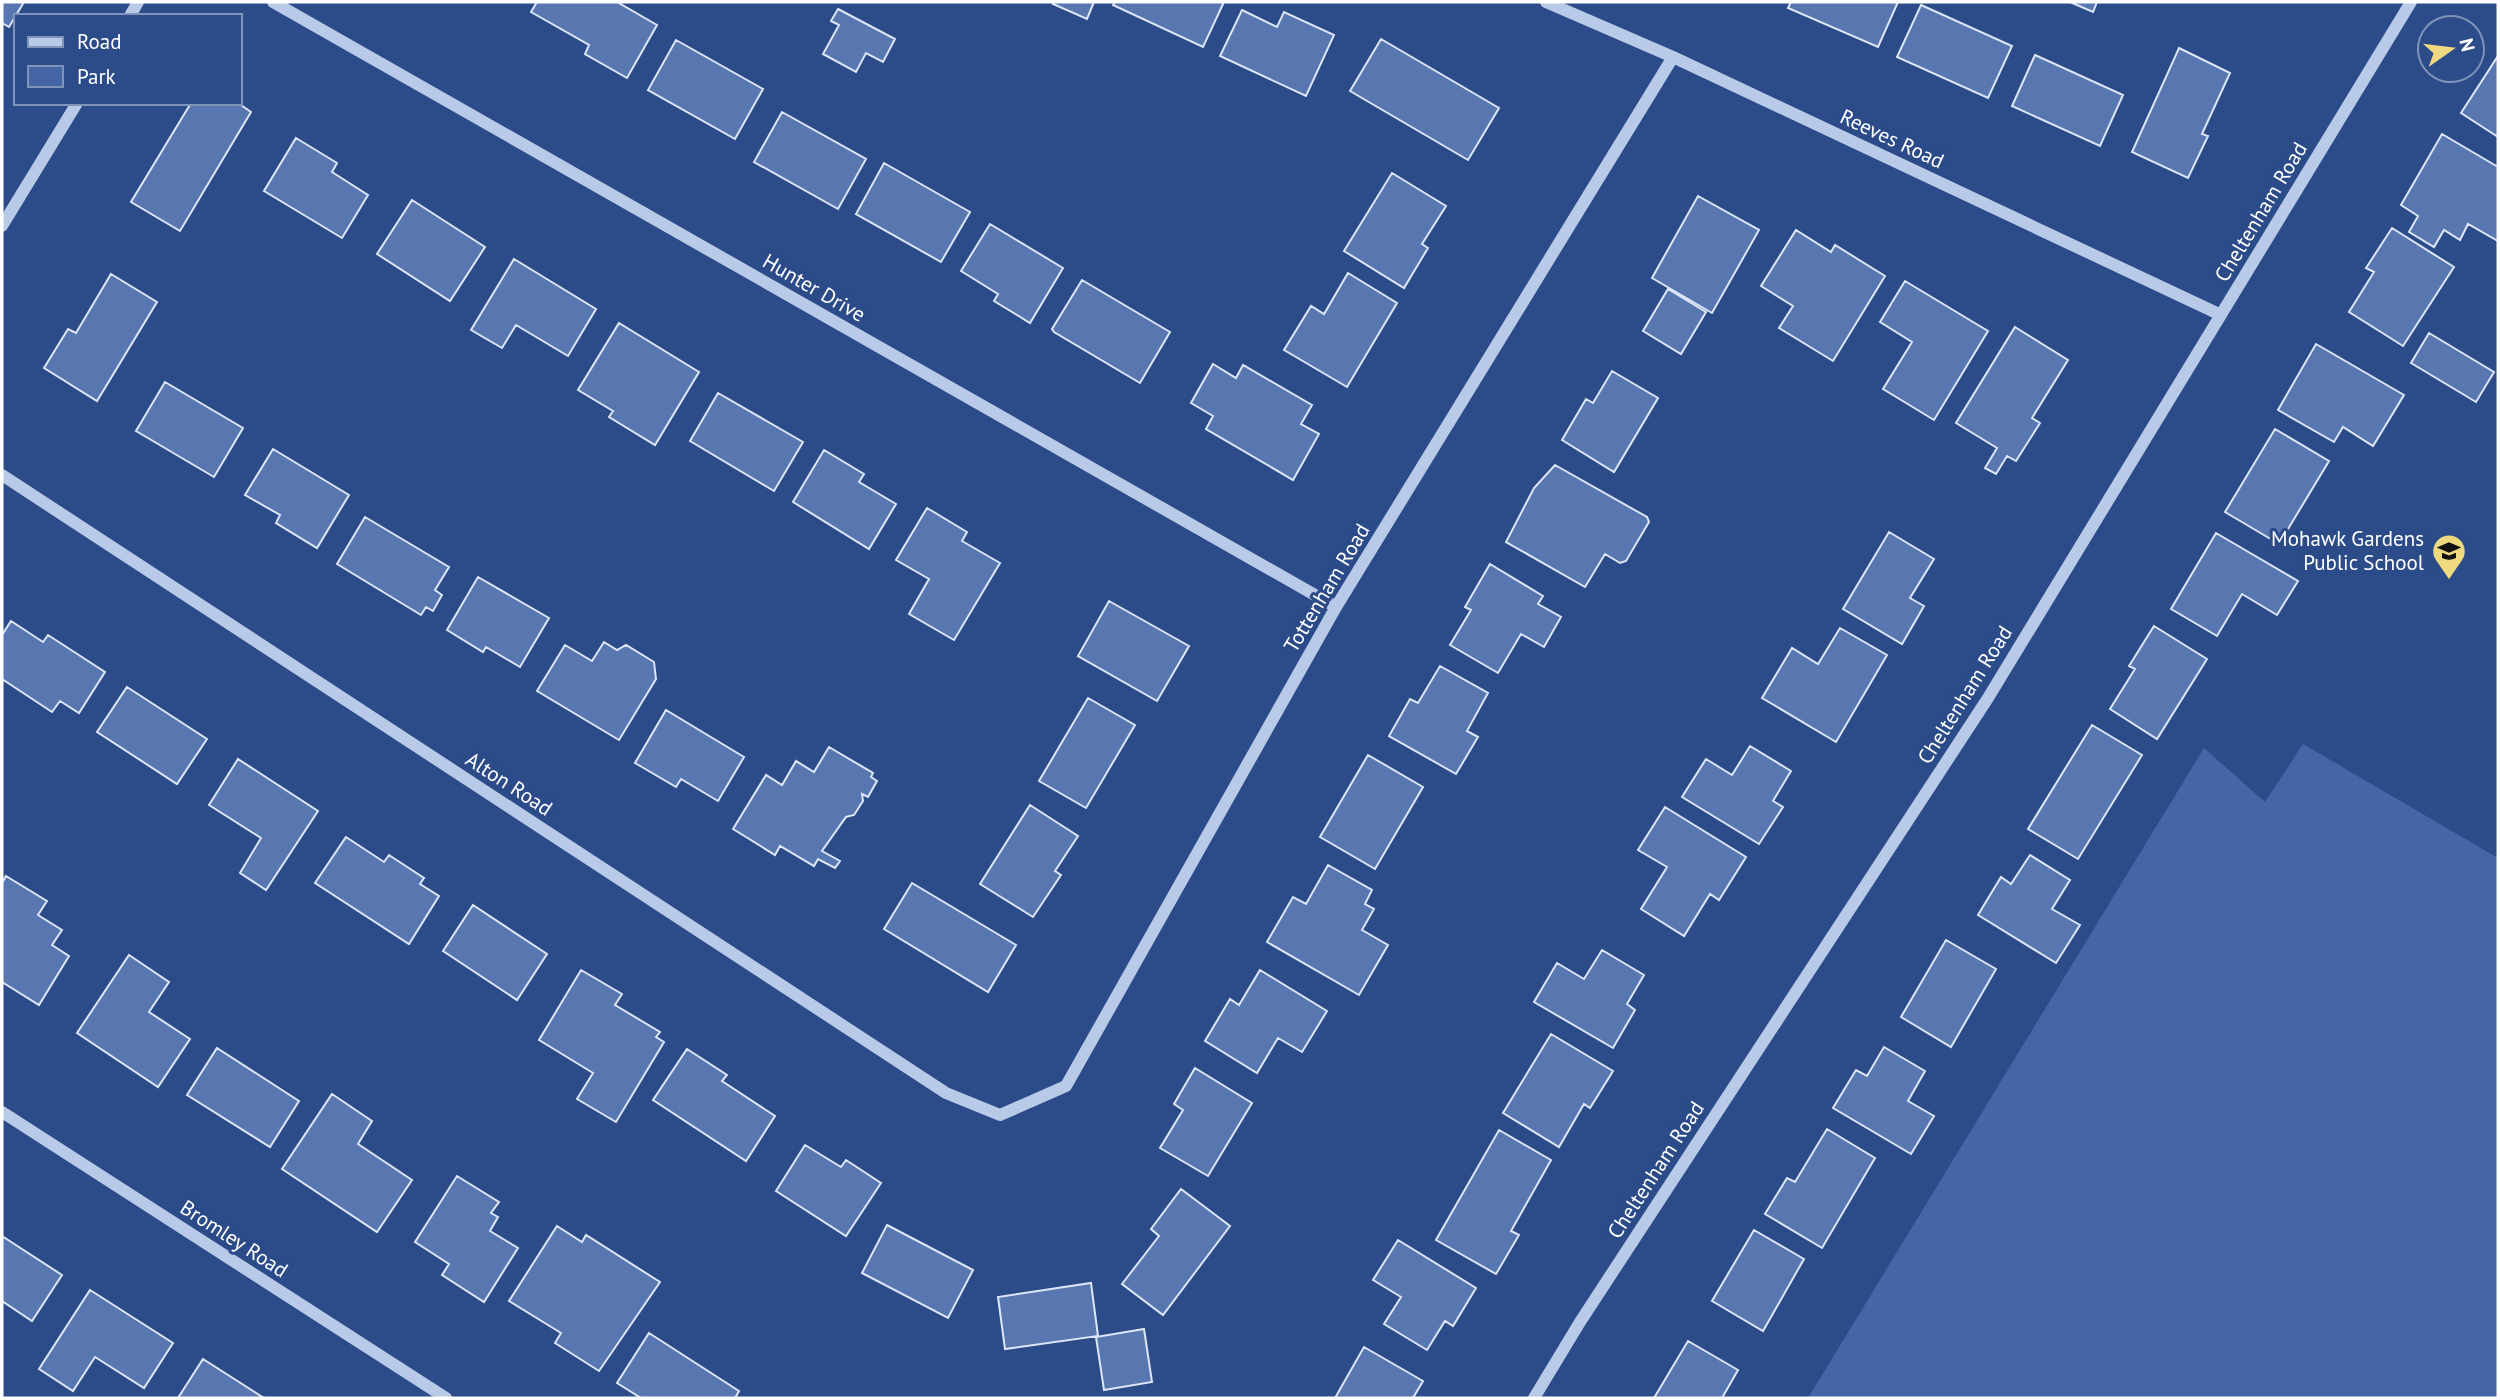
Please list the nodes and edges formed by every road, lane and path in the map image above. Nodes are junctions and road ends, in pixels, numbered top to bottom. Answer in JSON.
{"nodes":[{"id":1,"x":273,"y":2,"type":"edge"},
{"id":2,"x":1546,"y":2,"type":"edge"},
{"id":3,"x":2411,"y":2,"type":"edge"},
{"id":4,"x":1674,"y":57,"type":"junction"},
{"id":5,"x":75,"y":105,"type":"edge"},
{"id":6,"x":2,"y":226,"type":"edge"},
{"id":7,"x":2221,"y":315,"type":"junction"},
{"id":8,"x":2,"y":475,"type":"edge"},
{"id":9,"x":1336,"y":607,"type":"junction"},
{"id":10,"x":2,"y":1112,"type":"edge"},
{"id":11,"x":1000,"y":1115,"type":"joint"},
{"id":12,"x":446,"y":1398,"type":"edge"},
{"id":13,"x":1534,"y":1398,"type":"edge"}],
"edges":[{"from":1,"to":9,"type":"street","name":"Hunter Drive"},
{"from":2,"to":4,"type":"street","name":"Reeves Road"},
{"from":3,"to":7,"type":"street","name":"Cheltenham Road"},
{"from":4,"to":7,"type":"street","name":"Reeves Road"},
{"from":4,"to":9,"type":"street","name":"Tottenham Road"},
{"from":5,"to":6,"type":"street"},
{"from":7,"to":13,"type":"street","name":"Cheltenham Road"},
{"from":8,"to":11,"type":"street","name":"Alton Road"},
{"from":9,"to":11,"type":"street","name":"Tottenham Road"},
{"from":10,"to":12,"type":"street","name":"Bromley Road"}]}
